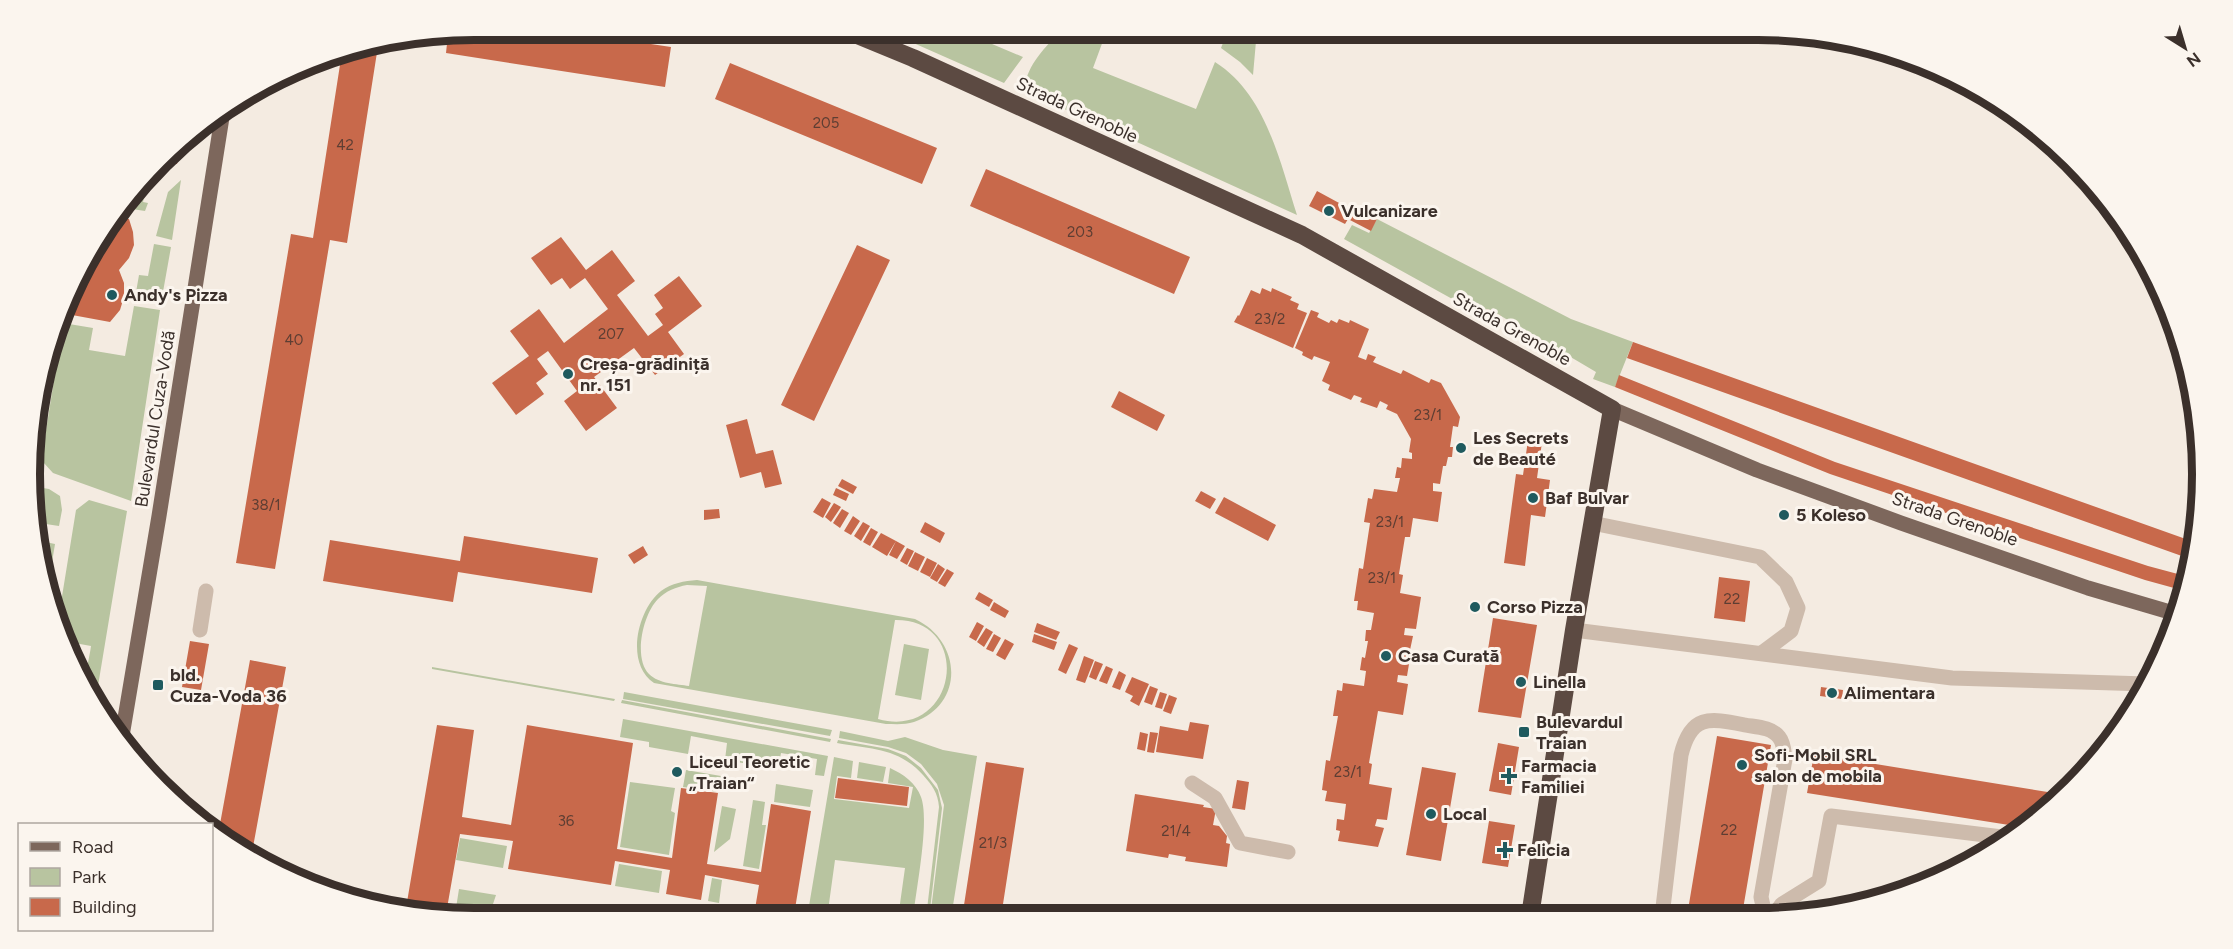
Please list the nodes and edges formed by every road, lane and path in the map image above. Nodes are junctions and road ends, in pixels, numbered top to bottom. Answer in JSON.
{"nodes":[{"id":1,"x":869,"y":40,"type":"edge"},
{"id":2,"x":221,"y":122,"type":"edge"},
{"id":3,"x":1612,"y":409,"type":"junction"},
{"id":4,"x":1592,"y":523,"type":"junction"},
{"id":5,"x":206,"y":591,"type":"dead end"},
{"id":6,"x":2170,"y":612,"type":"edge"},
{"id":7,"x":200,"y":630,"type":"dead end"},
{"id":8,"x":1574,"y":630,"type":"junction"},
{"id":9,"x":1763,"y":652,"type":"junction"},
{"id":10,"x":2138,"y":684,"type":"edge"},
{"id":11,"x":122,"y":728,"type":"edge"},
{"id":12,"x":1192,"y":783,"type":"dead end"},
{"id":13,"x":1998,"y":836,"type":"edge"},
{"id":14,"x":1288,"y":852,"type":"dead end"},
{"id":15,"x":1532,"y":908,"type":"edge"},
{"id":16,"x":1663,"y":908,"type":"edge"},
{"id":17,"x":1763,"y":908,"type":"edge"},
{"id":18,"x":1779,"y":908,"type":"edge"}],
"edges":[{"from":1,"to":3,"type":"highway","name":"Strada Grenoble"},
{"from":2,"to":11,"type":"main road","name":"Bulevardul Cuza-Vodă"},
{"from":3,"to":4,"type":"highway"},
{"from":3,"to":6,"type":"main road","name":"Strada Grenoble"},
{"from":4,"to":8,"type":"highway"},
{"from":4,"to":9,"type":"lane"},
{"from":5,"to":7,"type":"lane"},
{"from":8,"to":9,"type":"lane"},
{"from":8,"to":15,"type":"highway"},
{"from":9,"to":10,"type":"lane"},
{"from":12,"to":14,"type":"lane"},
{"from":13,"to":18,"type":"lane"},
{"from":16,"to":17,"type":"lane"}]}
